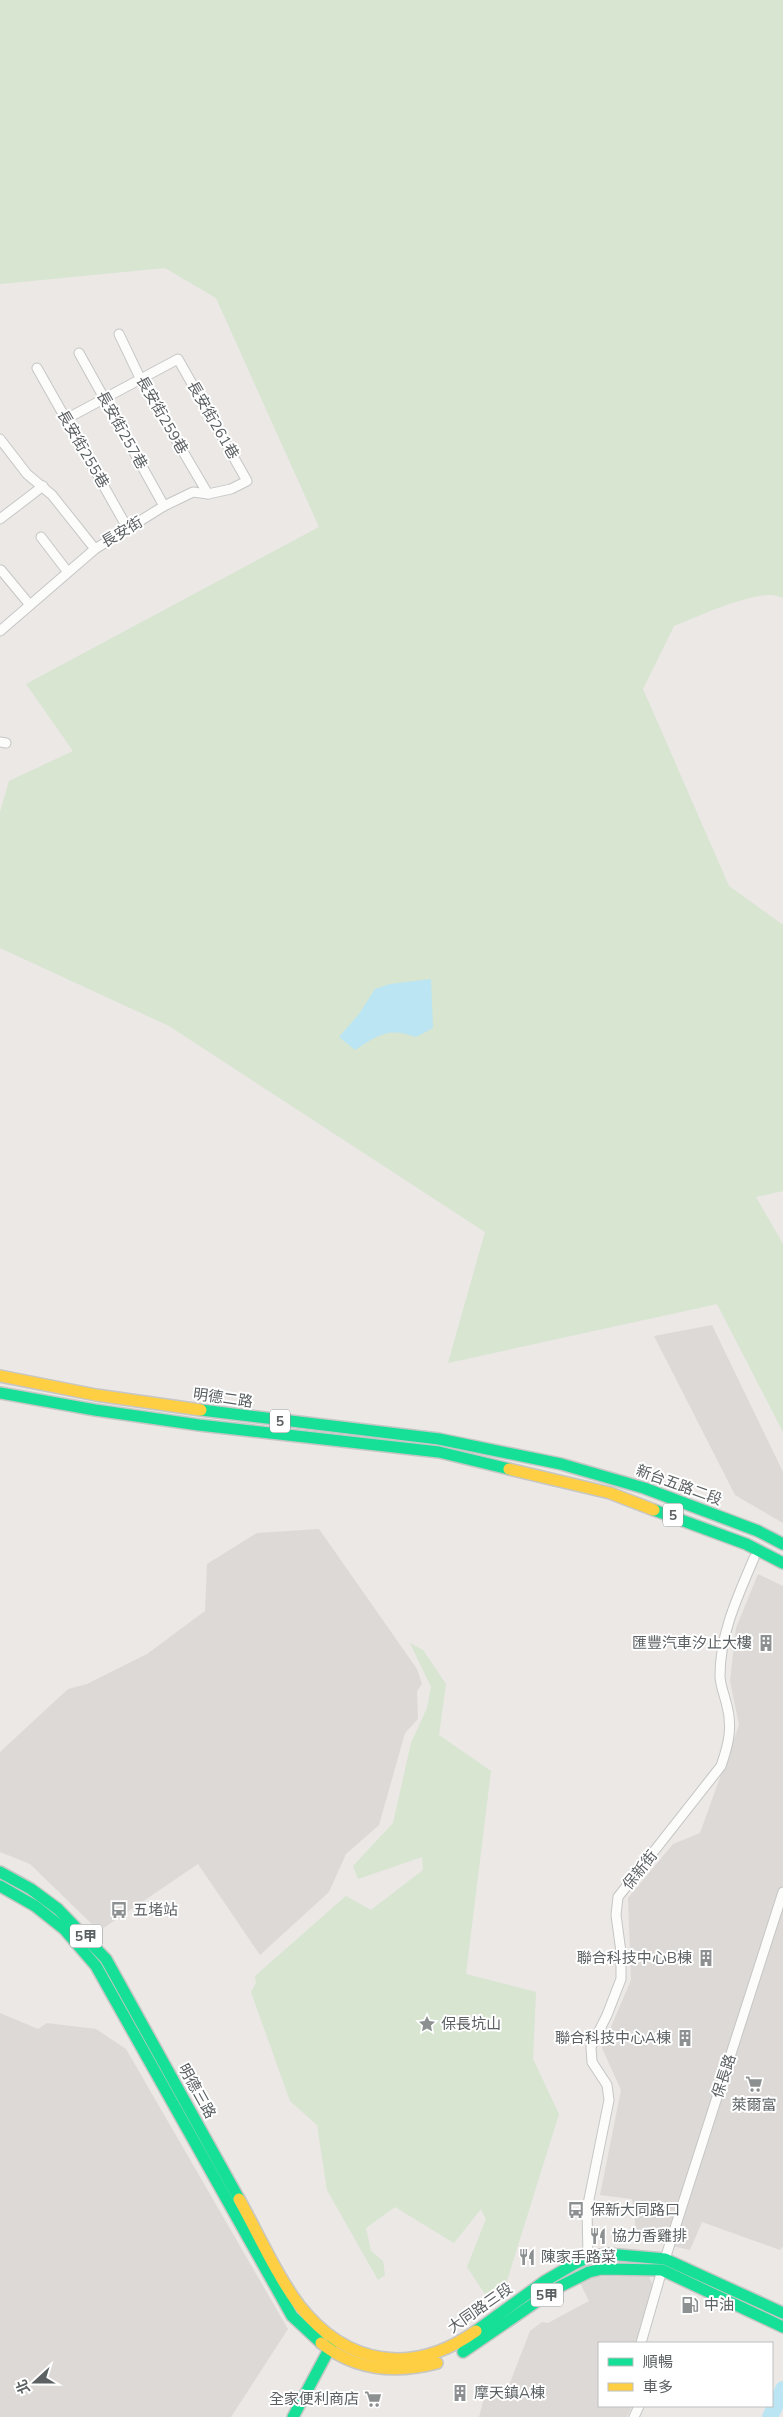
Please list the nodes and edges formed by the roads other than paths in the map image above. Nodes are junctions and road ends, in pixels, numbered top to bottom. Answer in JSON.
{"nodes":[{"id":1,"x":119,"y":334,"type":"dead end"},
{"id":2,"x":79,"y":353,"type":"dead end"},
{"id":3,"x":37,"y":368,"type":"dead end"},
{"id":4,"x":141,"y":380,"type":"junction"},
{"id":5,"x":104,"y":398,"type":"junction"},
{"id":6,"x":66,"y":419,"type":"junction"},
{"id":7,"x":0,"y":439,"type":"edge"},
{"id":8,"x":247,"y":481,"type":"joint"},
{"id":9,"x":43,"y":486,"type":"junction"},
{"id":10,"x":208,"y":494,"type":"junction"},
{"id":11,"x":164,"y":506,"type":"junction"},
{"id":12,"x":0,"y":519,"type":"edge"},
{"id":13,"x":128,"y":529,"type":"junction"},
{"id":14,"x":40,"y":537,"type":"dead end"},
{"id":15,"x":95,"y":549,"type":"junction"},
{"id":16,"x":1,"y":570,"type":"dead end"},
{"id":17,"x":67,"y":571,"type":"junction"},
{"id":18,"x":30,"y":605,"type":"junction"},
{"id":19,"x":0,"y":631,"type":"edge"},
{"id":20,"x":0,"y":1376,"type":"edge"},
{"id":21,"x":0,"y":1393,"type":"edge"},
{"id":22,"x":561,"y":1464,"type":"joint"},
{"id":23,"x":559,"y":1480,"type":"joint"},
{"id":24,"x":783,"y":1544,"type":"edge"},
{"id":25,"x":754,"y":1558,"type":"dead end"},
{"id":26,"x":783,"y":1562,"type":"edge"},
{"id":27,"x":0,"y":1872,"type":"edge"},
{"id":28,"x":0,"y":1886,"type":"edge"},
{"id":29,"x":783,"y":1892,"type":"edge"},
{"id":30,"x":168,"y":2069,"type":"junction"},
{"id":31,"x":157,"y":2075,"type":"junction"},
{"id":32,"x":588,"y":2257,"type":"junction"},
{"id":33,"x":663,"y":2265,"type":"junction"},
{"id":34,"x":780,"y":2311,"type":"edge"},
{"id":35,"x":783,"y":2327,"type":"edge"},
{"id":36,"x":334,"y":2339,"type":"junction"},
{"id":37,"x":641,"y":2342,"type":"edge"},
{"id":38,"x":328,"y":2350,"type":"junction"},
{"id":39,"x":293,"y":2417,"type":"edge"}],
"edges":[{"from":1,"to":4,"type":"street","name":"長安街259巷"},
{"from":2,"to":5,"type":"street","name":"長安街257巷"},
{"from":3,"to":6,"type":"street","name":"長安街255巷"},
{"from":4,"to":5,"type":"street"},
{"from":4,"to":8,"type":"street","name":"長安街261巷"},
{"from":4,"to":10,"type":"street","name":"長安街259巷"},
{"from":5,"to":6,"type":"street"},
{"from":5,"to":11,"type":"street","name":"長安街257巷"},
{"from":6,"to":13,"type":"street","name":"長安街255巷"},
{"from":7,"to":9,"type":"street","name":"長安街"},
{"from":8,"to":10,"type":"street","name":"長安街"},
{"from":9,"to":12,"type":"street"},
{"from":9,"to":15,"type":"street","name":"長安街"},
{"from":10,"to":11,"type":"street","name":"長安街"},
{"from":11,"to":13,"type":"street","name":"長安街"},
{"from":13,"to":15,"type":"street","name":"長安街"},
{"from":14,"to":17,"type":"street"},
{"from":15,"to":17,"type":"street"},
{"from":16,"to":18,"type":"street"},
{"from":17,"to":18,"type":"street"},
{"from":18,"to":19,"type":"street"},
{"from":20,"to":22,"type":"main road","name":"明德二路","number":"5"},
{"from":21,"to":23,"type":"main road","name":"明德二路","number":"5"},
{"from":22,"to":24,"type":"main road","name":"新台五路二段","number":"5"},
{"from":23,"to":26,"type":"main road","name":"新台五路二段","number":"5"},
{"from":25,"to":32,"type":"street","name":"保新街"},
{"from":27,"to":30,"type":"main road","name":"明德三路","number":"5甲"},
{"from":28,"to":31,"type":"main road","name":"明德三路","number":"5甲"},
{"from":29,"to":33,"type":"street","name":"保長路"},
{"from":30,"to":31,"type":"main road"},
{"from":30,"to":36,"type":"main road","name":"明德三路","number":"5甲"},
{"from":31,"to":38,"type":"main road","name":"明德三路","number":"5甲"},
{"from":32,"to":33,"type":"main road","name":"大同路三段","number":"5甲"},
{"from":32,"to":36,"type":"main road","name":"大同路三段","number":"5甲"},
{"from":33,"to":34,"type":"main road","name":"大同路三段","number":"5甲"},
{"from":33,"to":35,"type":"main road","name":"大同路三段","number":"5甲"},
{"from":33,"to":37,"type":"street","name":"保長路"},
{"from":33,"to":38,"type":"main road","name":"大同路三段","number":"5甲"},
{"from":36,"to":38,"type":"main road"},
{"from":38,"to":39,"type":"main road"}]}
